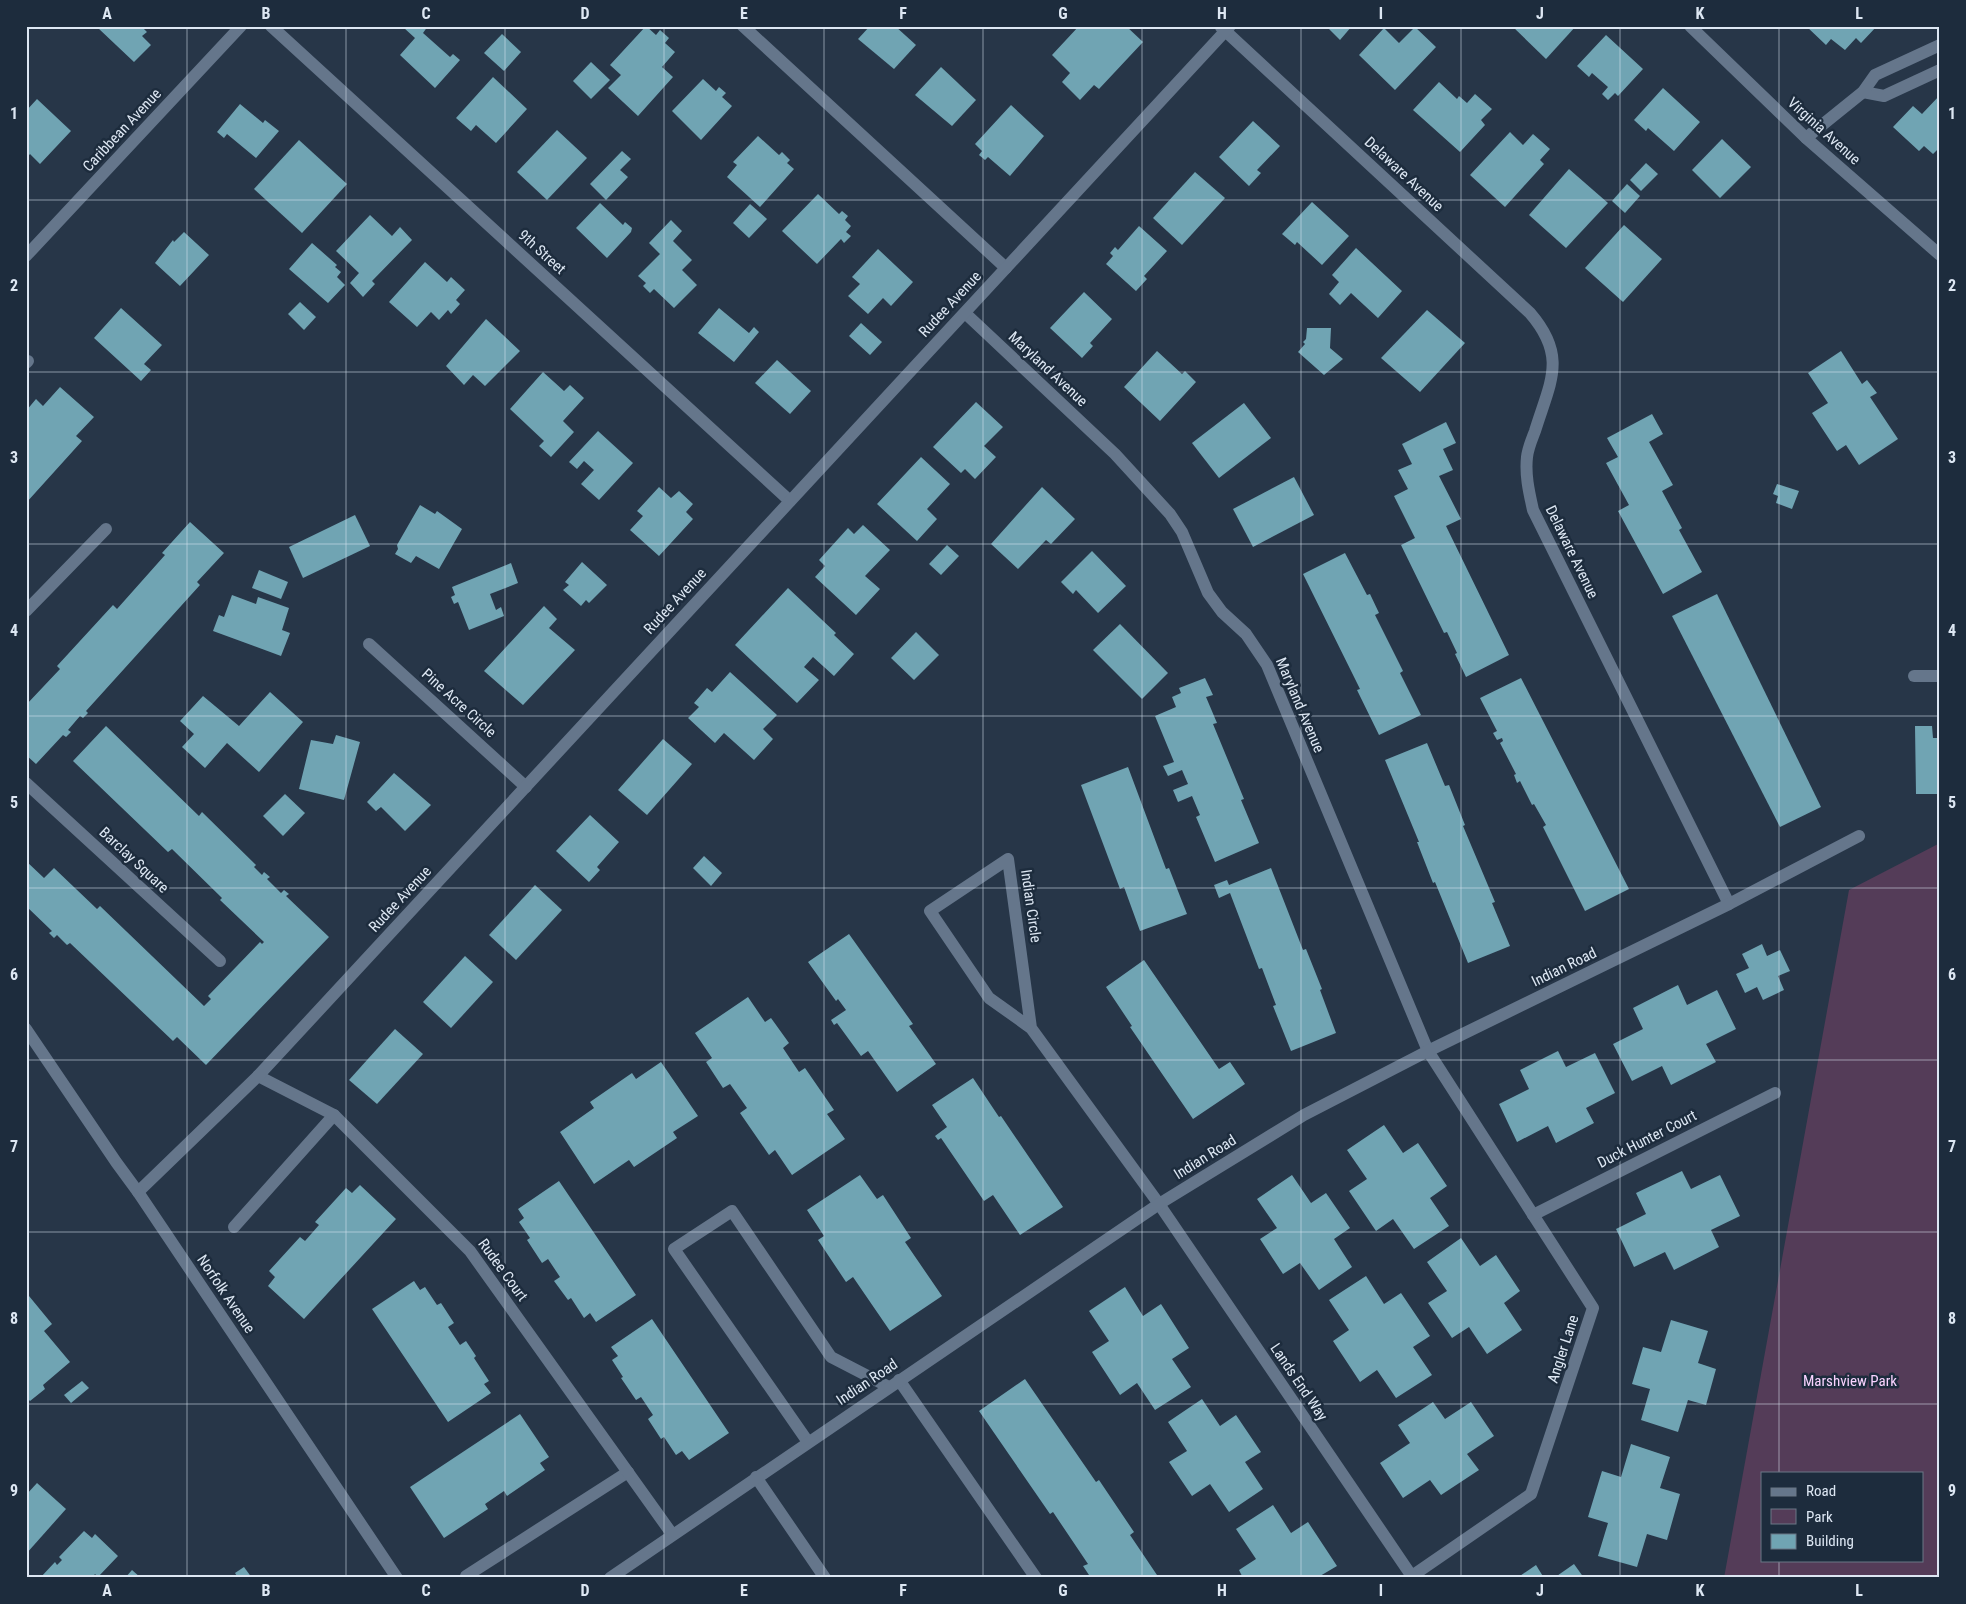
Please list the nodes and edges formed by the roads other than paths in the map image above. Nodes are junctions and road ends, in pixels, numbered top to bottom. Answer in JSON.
{"nodes":[{"id":1,"x":241,"y":26,"type":"edge"},
{"id":2,"x":271,"y":26,"type":"edge"},
{"id":3,"x":743,"y":26,"type":"edge"},
{"id":4,"x":1690,"y":26,"type":"edge"},
{"id":5,"x":1225,"y":28,"type":"edge"},
{"id":6,"x":1940,"y":45,"type":"edge"},
{"id":7,"x":1940,"y":70,"type":"edge"},
{"id":8,"x":1863,"y":92,"type":"junction"},
{"id":9,"x":1806,"y":138,"type":"junction"},
{"id":10,"x":28,"y":250,"type":"edge"},
{"id":11,"x":1940,"y":255,"type":"edge"},
{"id":12,"x":1006,"y":268,"type":"junction"},
{"id":13,"x":965,"y":313,"type":"junction"},
{"id":14,"x":790,"y":501,"type":"junction"},
{"id":15,"x":106,"y":529,"type":"dead end"},
{"id":16,"x":26,"y":612,"type":"edge"},
{"id":17,"x":369,"y":644,"type":"dead end"},
{"id":18,"x":1914,"y":676,"type":"dead end"},
{"id":19,"x":1940,"y":676,"type":"edge"},
{"id":20,"x":26,"y":783,"type":"edge"},
{"id":21,"x":526,"y":787,"type":"junction"},
{"id":22,"x":1859,"y":836,"type":"dead end"},
{"id":23,"x":1729,"y":904,"type":"junction"},
{"id":24,"x":220,"y":962,"type":"dead end"},
{"id":25,"x":1031,"y":1028,"type":"junction"},
{"id":26,"x":26,"y":1029,"type":"edge"},
{"id":27,"x":1428,"y":1051,"type":"junction"},
{"id":28,"x":258,"y":1076,"type":"junction"},
{"id":29,"x":1775,"y":1093,"type":"dead end"},
{"id":30,"x":334,"y":1115,"type":"junction"},
{"id":31,"x":138,"y":1192,"type":"junction"},
{"id":32,"x":1159,"y":1204,"type":"junction"},
{"id":33,"x":1533,"y":1215,"type":"junction"},
{"id":34,"x":234,"y":1227,"type":"dead end"},
{"id":35,"x":894,"y":1383,"type":"junction"},
{"id":36,"x":808,"y":1442,"type":"junction"},
{"id":37,"x":628,"y":1472,"type":"junction"},
{"id":38,"x":756,"y":1477,"type":"junction"},
{"id":39,"x":672,"y":1534,"type":"junction"},
{"id":40,"x":466,"y":1576,"type":"dead end"},
{"id":41,"x":1412,"y":1577,"type":"edge"},
{"id":42,"x":397,"y":1578,"type":"edge"},
{"id":43,"x":610,"y":1578,"type":"edge"},
{"id":44,"x":825,"y":1578,"type":"edge"},
{"id":45,"x":1036,"y":1578,"type":"edge"}],
"edges":[{"from":1,"to":10,"type":"street","name":"Caribbean Avenue"},
{"from":2,"to":14,"type":"street","name":"9th Street"},
{"from":3,"to":12,"type":"street"},
{"from":4,"to":9,"type":"street","name":"Virginia Avenue"},
{"from":5,"to":12,"type":"street","name":"Rudee Avenue"},
{"from":5,"to":23,"type":"street","name":"Delaware Avenue"},
{"from":6,"to":8,"type":"street"},
{"from":7,"to":8,"type":"street"},
{"from":8,"to":9,"type":"street"},
{"from":9,"to":11,"type":"street","name":"Virginia Avenue"},
{"from":12,"to":13,"type":"street","name":"Rudee Avenue"},
{"from":13,"to":14,"type":"street","name":"Rudee Avenue"},
{"from":13,"to":27,"type":"street","name":"Maryland Avenue"},
{"from":14,"to":21,"type":"street","name":"Rudee Avenue"},
{"from":15,"to":16,"type":"street"},
{"from":17,"to":21,"type":"street","name":"Pine Acre Circle"},
{"from":18,"to":19,"type":"street"},
{"from":20,"to":24,"type":"street","name":"Barclay Square"},
{"from":21,"to":28,"type":"street","name":"Rudee Avenue"},
{"from":22,"to":23,"type":"street","name":"Indian Road"},
{"from":23,"to":27,"type":"street","name":"Indian Road"},
{"from":25,"to":25,"type":"street","name":"Indian Circle"},
{"from":25,"to":32,"type":"street","name":"Indian Circle"},
{"from":26,"to":31,"type":"street","name":"Norfolk Avenue"},
{"from":27,"to":32,"type":"street","name":"Indian Road"},
{"from":27,"to":33,"type":"street","name":"Angler Lane"},
{"from":28,"to":30,"type":"street","name":"Rudee Court"},
{"from":28,"to":31,"type":"street","name":"Rudee Avenue"},
{"from":29,"to":33,"type":"street","name":"Duck Hunter Court"},
{"from":30,"to":34,"type":"street"},
{"from":30,"to":37,"type":"street","name":"Rudee Court"},
{"from":31,"to":42,"type":"street","name":"Norfolk Avenue"},
{"from":32,"to":35,"type":"street","name":"Indian Road"},
{"from":32,"to":41,"type":"street","name":"Lands End Way"},
{"from":33,"to":41,"type":"street","name":"Angler Lane"},
{"from":35,"to":36,"type":"street","name":"Indian Road"},
{"from":35,"to":36,"type":"street"},
{"from":35,"to":45,"type":"street"},
{"from":36,"to":38,"type":"street","name":"Indian Road"},
{"from":37,"to":39,"type":"street","name":"Rudee Court"},
{"from":37,"to":40,"type":"street"},
{"from":38,"to":39,"type":"street","name":"Indian Road"},
{"from":38,"to":44,"type":"street"},
{"from":39,"to":43,"type":"street","name":"Indian Road"}]}
